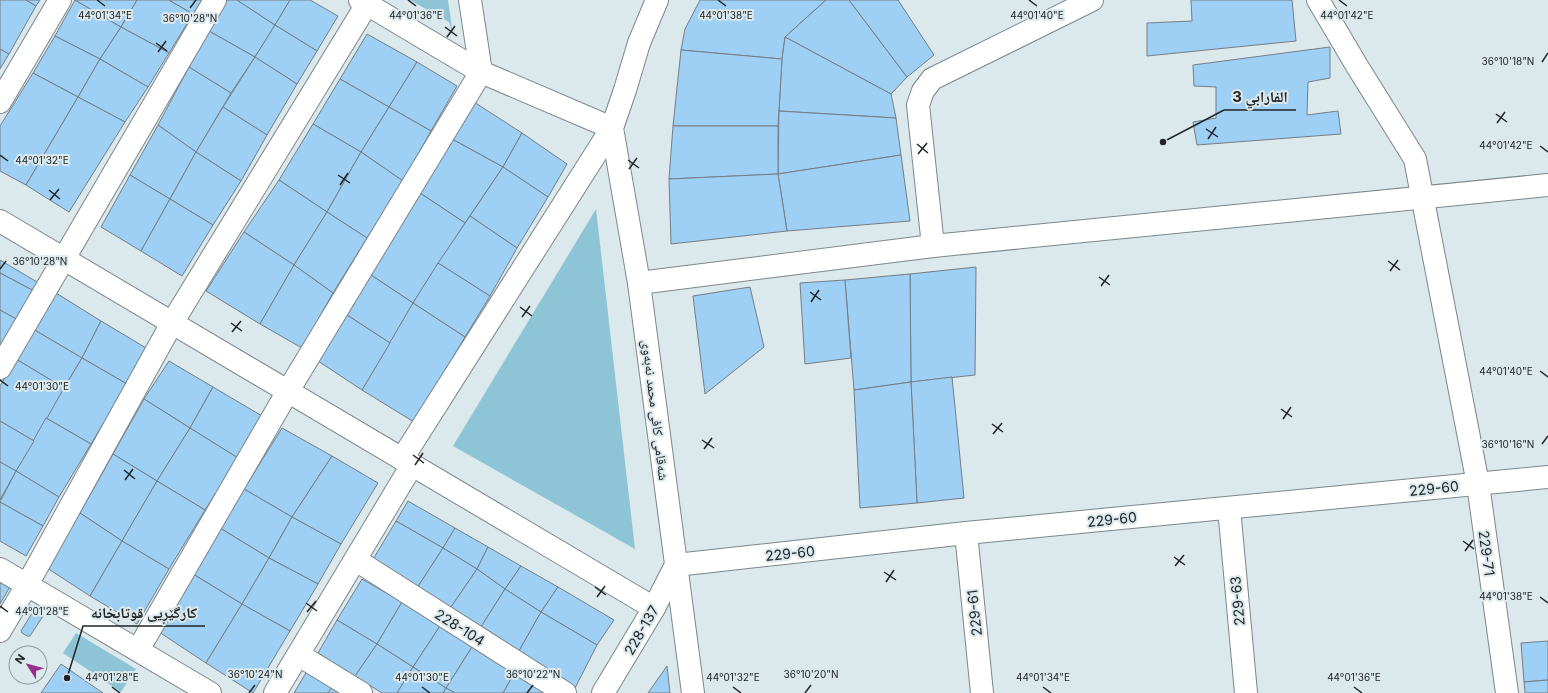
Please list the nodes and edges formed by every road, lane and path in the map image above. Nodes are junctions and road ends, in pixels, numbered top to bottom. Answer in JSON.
{"nodes":[{"id":1,"x":60,"y":0,"type":"edge"},
{"id":2,"x":214,"y":0,"type":"edge"},
{"id":3,"x":470,"y":0,"type":"edge"},
{"id":4,"x":657,"y":0,"type":"edge"},
{"id":5,"x":1092,"y":0,"type":"edge"},
{"id":6,"x":1318,"y":0,"type":"edge"},
{"id":7,"x":363,"y":2,"type":"edge"},
{"id":8,"x":481,"y":72,"type":"junction"},
{"id":9,"x":0,"y":102,"type":"edge"},
{"id":10,"x":612,"y":128,"type":"junction"},
{"id":11,"x":1548,"y":185,"type":"edge"},
{"id":12,"x":1424,"y":197,"type":"junction"},
{"id":13,"x":0,"y":221,"type":"edge"},
{"id":14,"x":933,"y":246,"type":"junction"},
{"id":15,"x":64,"y":259,"type":"junction"},
{"id":16,"x":639,"y":283,"type":"junction"},
{"id":17,"x":172,"y":323,"type":"junction"},
{"id":18,"x":0,"y":368,"type":"edge"},
{"id":19,"x":288,"y":391,"type":"junction"},
{"id":20,"x":407,"y":462,"type":"junction"},
{"id":21,"x":1548,"y":477,"type":"edge"},
{"id":22,"x":1478,"y":484,"type":"junction"},
{"id":23,"x":1228,"y":508,"type":"junction"},
{"id":24,"x":966,"y":534,"type":"junction"},
{"id":25,"x":356,"y":560,"type":"junction"},
{"id":26,"x":676,"y":565,"type":"junction"},
{"id":27,"x":0,"y":569,"type":"edge"},
{"id":28,"x":27,"y":585,"type":"junction"},
{"id":29,"x":654,"y":608,"type":"junction"},
{"id":30,"x":0,"y":631,"type":"edge"},
{"id":31,"x":138,"y":650,"type":"junction"},
{"id":32,"x":299,"y":655,"type":"junction"},
{"id":33,"x":210,"y":693,"type":"edge"},
{"id":34,"x":275,"y":693,"type":"edge"},
{"id":35,"x":361,"y":693,"type":"edge"},
{"id":36,"x":565,"y":693,"type":"edge"},
{"id":37,"x":603,"y":693,"type":"edge"},
{"id":38,"x":693,"y":693,"type":"edge"},
{"id":39,"x":982,"y":693,"type":"edge"},
{"id":40,"x":1246,"y":693,"type":"edge"},
{"id":41,"x":1507,"y":693,"type":"edge"}],
"edges":[{"from":1,"to":9,"type":"street"},
{"from":2,"to":15,"type":"street"},
{"from":3,"to":8,"type":"street"},
{"from":4,"to":10,"type":"street"},
{"from":5,"to":14,"type":"street"},
{"from":6,"to":12,"type":"street","name":"229-71"},
{"from":7,"to":8,"type":"street"},
{"from":7,"to":17,"type":"street"},
{"from":8,"to":10,"type":"street"},
{"from":8,"to":19,"type":"street"},
{"from":10,"to":16,"type":"street","name":"شەقامی کافی محمد نەبەوی"},
{"from":10,"to":20,"type":"street"},
{"from":11,"to":12,"type":"street"},
{"from":12,"to":14,"type":"street"},
{"from":12,"to":22,"type":"street","name":"229-71"},
{"from":13,"to":15,"type":"street"},
{"from":14,"to":16,"type":"street"},
{"from":15,"to":17,"type":"street"},
{"from":15,"to":18,"type":"street"},
{"from":16,"to":26,"type":"street","name":"شەقامی کافی محمد نەبەوی"},
{"from":17,"to":19,"type":"street"},
{"from":17,"to":28,"type":"street"},
{"from":19,"to":20,"type":"street"},
{"from":19,"to":31,"type":"street"},
{"from":20,"to":25,"type":"street"},
{"from":20,"to":29,"type":"street"},
{"from":21,"to":22,"type":"street","name":"229-60"},
{"from":22,"to":23,"type":"street","name":"229-60"},
{"from":22,"to":41,"type":"street","name":"229-71"},
{"from":23,"to":24,"type":"street","name":"229-60"},
{"from":23,"to":40,"type":"street","name":"229-63"},
{"from":24,"to":26,"type":"street","name":"229-60"},
{"from":24,"to":39,"type":"street","name":"229-61"},
{"from":25,"to":32,"type":"street"},
{"from":25,"to":36,"type":"street","name":"228-104"},
{"from":26,"to":29,"type":"street","name":"228-137"},
{"from":26,"to":38,"type":"street","name":"شەقامی کافی محمد نەبەوی"},
{"from":27,"to":28,"type":"street"},
{"from":28,"to":30,"type":"street"},
{"from":28,"to":31,"type":"street"},
{"from":29,"to":37,"type":"street","name":"228-137"},
{"from":31,"to":33,"type":"street"},
{"from":32,"to":34,"type":"street"},
{"from":32,"to":35,"type":"street"}]}
